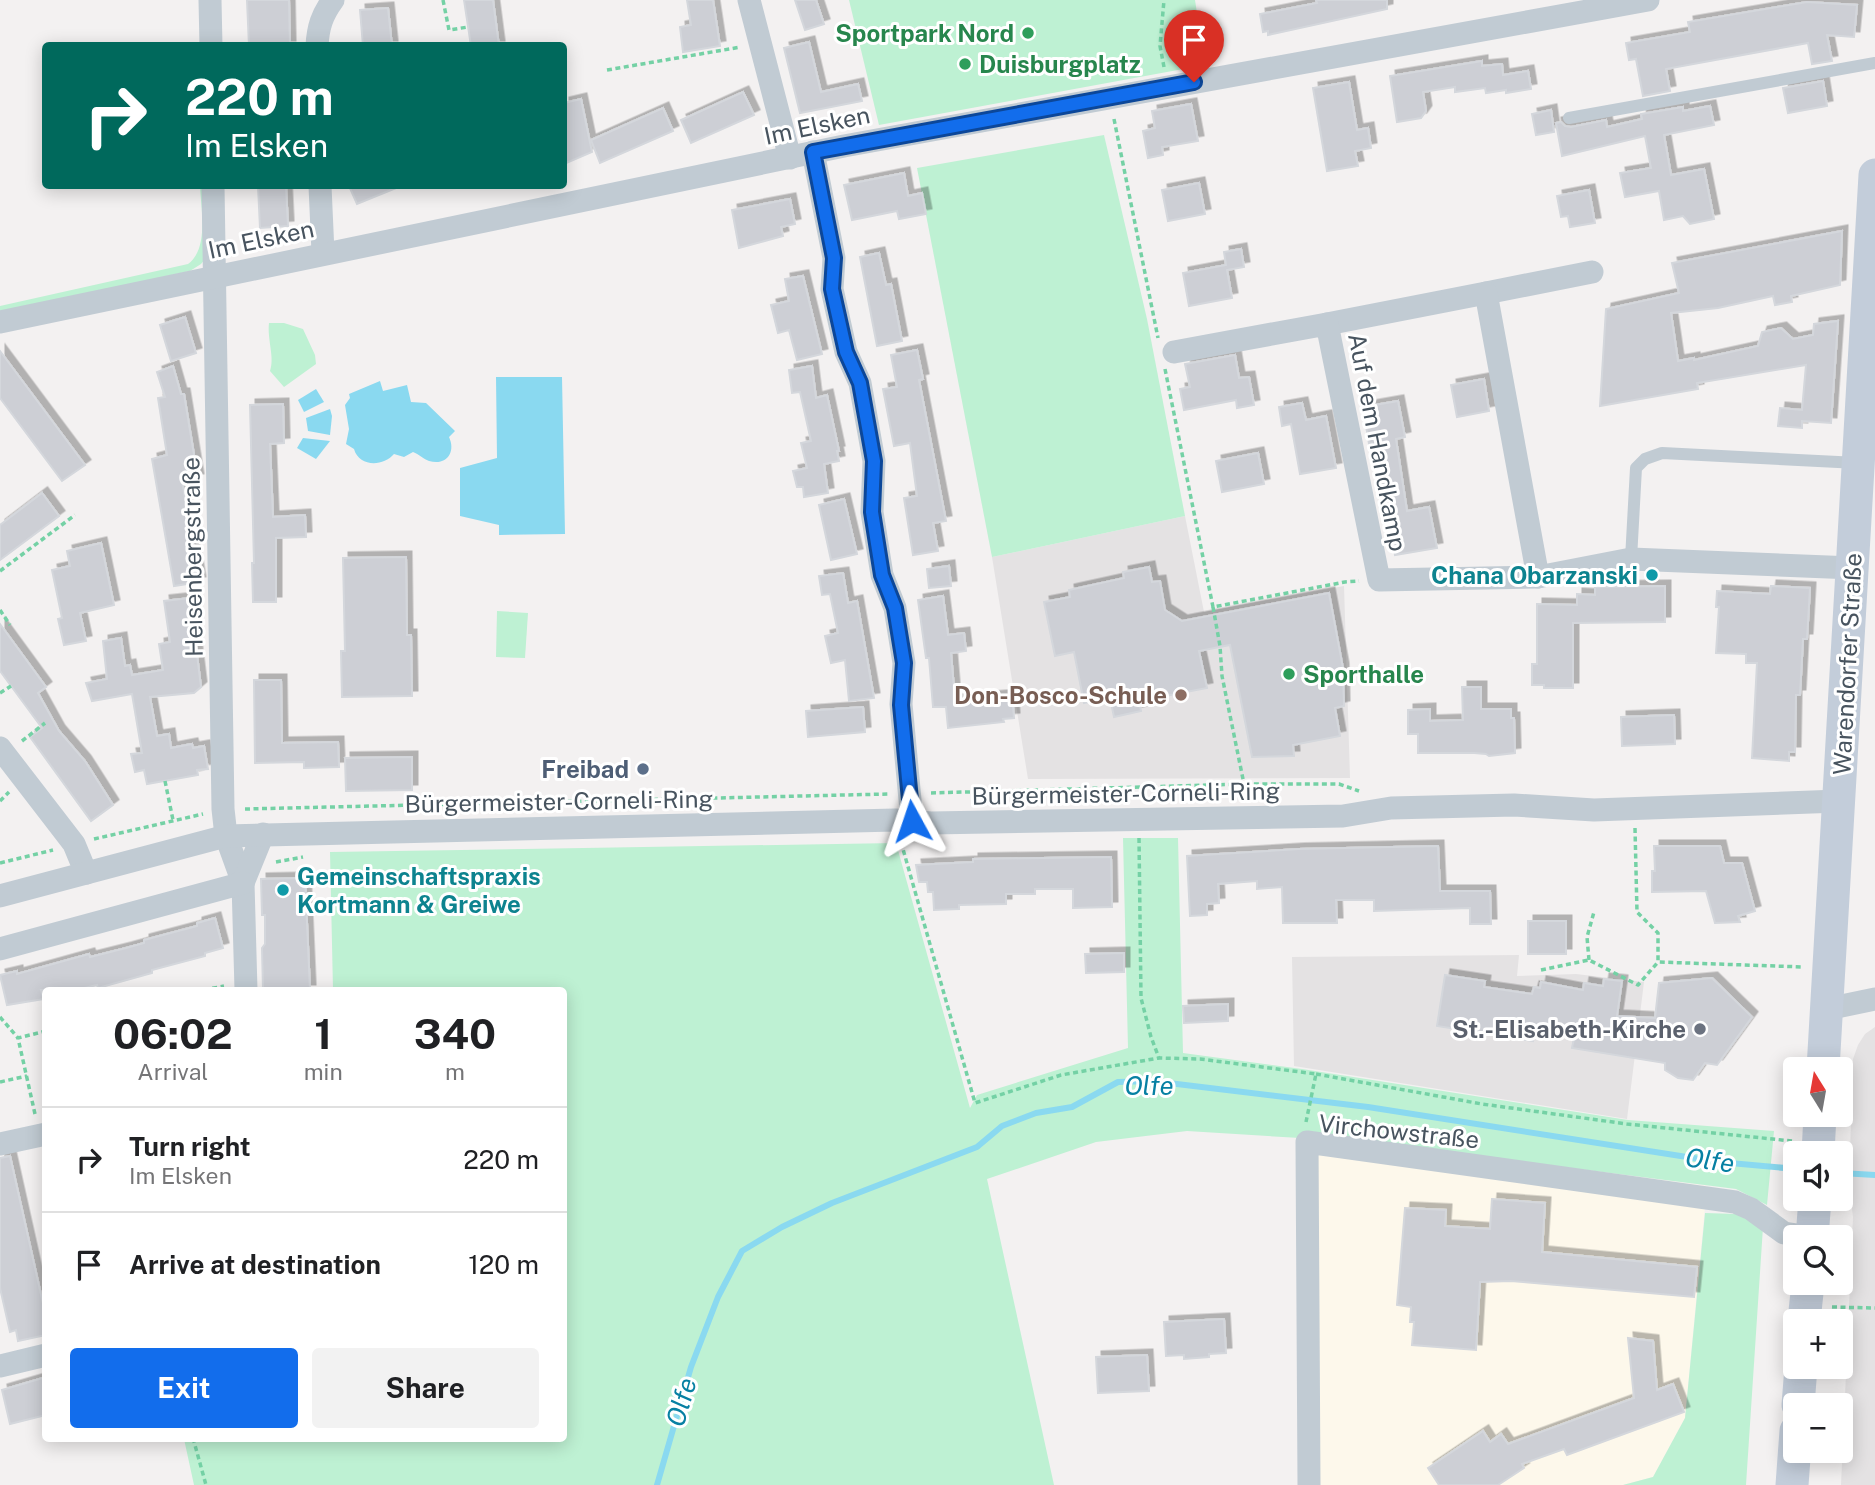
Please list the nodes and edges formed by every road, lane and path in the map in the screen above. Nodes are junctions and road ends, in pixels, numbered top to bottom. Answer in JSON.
{"nodes":[{"id":1,"x":210,"y":0,"type":"edge"},
{"id":2,"x":333,"y":0,"type":"edge"},
{"id":3,"x":443,"y":0,"type":"edge"},
{"id":4,"x":749,"y":0,"type":"edge"},
{"id":5,"x":1164,"y":0,"type":"edge"},
{"id":6,"x":1648,"y":0,"type":"edge"},
{"id":7,"x":468,"y":27,"type":"dead end"},
{"id":8,"x":211,"y":42,"type":"edge"},
{"id":9,"x":317,"y":42,"type":"edge"},
{"id":10,"x":760,"y":44,"type":"junction"},
{"id":11,"x":1875,"y":63,"type":"edge"},
{"id":12,"x":607,"y":70,"type":"dead end"},
{"id":13,"x":1167,"y":87,"type":"junction"},
{"id":14,"x":1110,"y":96,"type":"junction"},
{"id":15,"x":1569,"y":118,"type":"dead end"},
{"id":16,"x":813,"y":152,"type":"junction"},
{"id":17,"x":790,"y":158,"type":"junction"},
{"id":18,"x":1875,"y":175,"type":"edge"},
{"id":19,"x":212,"y":189,"type":"edge"},
{"id":20,"x":320,"y":189,"type":"edge"},
{"id":21,"x":323,"y":253,"type":"junction"},
{"id":22,"x":1592,"y":272,"type":"dead end"},
{"id":23,"x":214,"y":276,"type":"junction"},
{"id":24,"x":1486,"y":293,"type":"junction"},
{"id":25,"x":0,"y":322,"type":"edge"},
{"id":26,"x":1327,"y":324,"type":"junction"},
{"id":27,"x":1165,"y":352,"type":"junction"},
{"id":28,"x":1867,"y":463,"type":"edge"},
{"id":29,"x":75,"y":515,"type":"dead end"},
{"id":30,"x":42,"y":530,"type":"dead end"},
{"id":31,"x":47,"y":536,"type":"junction"},
{"id":32,"x":7,"y":555,"type":"dead end"},
{"id":33,"x":1631,"y":559,"type":"junction"},
{"id":34,"x":12,"y":562,"type":"junction"},
{"id":35,"x":1853,"y":568,"type":"junction"},
{"id":36,"x":0,"y":571,"type":"edge"},
{"id":37,"x":1538,"y":577,"type":"junction"},
{"id":38,"x":1379,"y":580,"type":"junction"},
{"id":39,"x":1213,"y":607,"type":"junction"},
{"id":40,"x":0,"y":610,"type":"edge"},
{"id":41,"x":10,"y":625,"type":"dead end"},
{"id":42,"x":11,"y":686,"type":"dead end"},
{"id":43,"x":0,"y":693,"type":"edge"},
{"id":44,"x":46,"y":723,"type":"dead end"},
{"id":45,"x":2,"y":751,"type":"edge"},
{"id":46,"x":165,"y":780,"type":"dead end"},
{"id":47,"x":1244,"y":784,"type":"dead end"},
{"id":48,"x":1138,"y":787,"type":"dead end"},
{"id":49,"x":1839,"y":801,"type":"junction"},
{"id":50,"x":1634,"y":808,"type":"junction"},
{"id":51,"x":1138,"y":818,"type":"junction"},
{"id":52,"x":904,"y":820,"type":"junction"},
{"id":53,"x":173,"y":821,"type":"dead end"},
{"id":54,"x":262,"y":834,"type":"junction"},
{"id":55,"x":226,"y":836,"type":"junction"},
{"id":56,"x":86,"y":873,"type":"junction"},
{"id":57,"x":243,"y":883,"type":"junction"},
{"id":58,"x":0,"y":895,"type":"edge"},
{"id":59,"x":1594,"y":912,"type":"dead end"},
{"id":60,"x":0,"y":949,"type":"edge"},
{"id":61,"x":1589,"y":960,"type":"junction"},
{"id":62,"x":1658,"y":962,"type":"junction"},
{"id":63,"x":1830,"y":968,"type":"junction"},
{"id":64,"x":1541,"y":970,"type":"dead end"},
{"id":65,"x":246,"y":987,"type":"edge"},
{"id":66,"x":1875,"y":999,"type":"edge"},
{"id":67,"x":1827,"y":1009,"type":"junction"},
{"id":68,"x":1,"y":1020,"type":"edge"},
{"id":69,"x":42,"y":1032,"type":"edge"},
{"id":70,"x":18,"y":1038,"type":"junction"},
{"id":71,"x":1824,"y":1057,"type":"edge"},
{"id":72,"x":1159,"y":1058,"type":"junction"},
{"id":73,"x":1316,"y":1074,"type":"junction"},
{"id":74,"x":27,"y":1076,"type":"junction"},
{"id":75,"x":0,"y":1082,"type":"edge"},
{"id":76,"x":1307,"y":1115,"type":"dead end"},
{"id":77,"x":42,"y":1131,"type":"edge"},
{"id":78,"x":42,"y":1135,"type":"edge"},
{"id":79,"x":1819,"y":1137,"type":"edge"},
{"id":80,"x":0,"y":1144,"type":"edge"},
{"id":81,"x":1783,"y":1232,"type":"edge"},
{"id":82,"x":1806,"y":1303,"type":"edge"},
{"id":83,"x":1875,"y":1308,"type":"edge"},
{"id":84,"x":42,"y":1356,"type":"edge"},
{"id":85,"x":0,"y":1366,"type":"edge"},
{"id":86,"x":194,"y":1442,"type":"edge"},
{"id":87,"x":1794,"y":1463,"type":"edge"},
{"id":88,"x":206,"y":1485,"type":"edge"},
{"id":89,"x":1308,"y":1485,"type":"edge"},
{"id":90,"x":1792,"y":1485,"type":"edge"}],
"edges":[{"from":1,"to":8,"type":"street"},
{"from":2,"to":9,"type":"street"},
{"from":3,"to":7,"type":"path"},
{"from":4,"to":10,"type":"street"},
{"from":5,"to":13,"type":"path"},
{"from":6,"to":13,"type":"street","name":"Im Elsken"},
{"from":10,"to":12,"type":"path"},
{"from":10,"to":17,"type":"street"},
{"from":11,"to":15,"type":"lane"},
{"from":13,"to":14,"type":"street","name":"Im Elsken"},
{"from":14,"to":16,"type":"street","name":"Im Elsken"},
{"from":14,"to":27,"type":"path"},
{"from":16,"to":17,"type":"street","name":"Im Elsken"},
{"from":16,"to":52,"type":"street"},
{"from":17,"to":21,"type":"street","name":"Im Elsken"},
{"from":18,"to":28,"type":"main road","name":"Warendorfer Straße"},
{"from":19,"to":23,"type":"street","name":"Heisenbergstraße"},
{"from":20,"to":21,"type":"street"},
{"from":21,"to":23,"type":"street","name":"Im Elsken"},
{"from":22,"to":24,"type":"street","name":"Auf dem Handkamp"},
{"from":23,"to":25,"type":"street","name":"Im Elsken"},
{"from":23,"to":55,"type":"street","name":"Heisenbergstraße"},
{"from":24,"to":26,"type":"street","name":"Auf dem Handkamp"},
{"from":24,"to":37,"type":"street"},
{"from":26,"to":27,"type":"street","name":"Auf dem Handkamp"},
{"from":26,"to":38,"type":"street","name":"Auf dem Handkamp"},
{"from":27,"to":39,"type":"path"},
{"from":28,"to":33,"type":"lane"},
{"from":28,"to":35,"type":"main road","name":"Warendorfer Straße"},
{"from":29,"to":31,"type":"path"},
{"from":30,"to":31,"type":"path"},
{"from":31,"to":34,"type":"path"},
{"from":32,"to":34,"type":"path"},
{"from":33,"to":35,"type":"street","name":"Auf dem Handkamp"},
{"from":33,"to":37,"type":"street","name":"Auf dem Handkamp"},
{"from":34,"to":36,"type":"path"},
{"from":35,"to":49,"type":"main road","name":"Warendorfer Straße"},
{"from":37,"to":38,"type":"street","name":"Auf dem Handkamp"},
{"from":38,"to":39,"type":"path"},
{"from":39,"to":47,"type":"path"},
{"from":40,"to":41,"type":"path"},
{"from":42,"to":43,"type":"path"},
{"from":44,"to":45,"type":"path"},
{"from":45,"to":56,"type":"street"},
{"from":46,"to":53,"type":"path"},
{"from":48,"to":51,"type":"path"},
{"from":49,"to":50,"type":"street","name":"Bürgermeister-Corneli-Ring"},
{"from":49,"to":63,"type":"main road","name":"Warendorfer Straße"},
{"from":50,"to":51,"type":"street","name":"Bürgermeister-Corneli-Ring"},
{"from":50,"to":62,"type":"path"},
{"from":51,"to":52,"type":"street","name":"Bürgermeister-Corneli-Ring"},
{"from":51,"to":72,"type":"path"},
{"from":52,"to":54,"type":"street","name":"Bürgermeister-Corneli-Ring"},
{"from":52,"to":72,"type":"path"},
{"from":54,"to":55,"type":"street","name":"Bürgermeister-Corneli-Ring"},
{"from":54,"to":57,"type":"street"},
{"from":55,"to":56,"type":"street","name":"Bürgermeister-Corneli-Ring"},
{"from":55,"to":57,"type":"street","name":"Heisenbergstraße"},
{"from":56,"to":58,"type":"street","name":"Bürgermeister-Corneli-Ring"},
{"from":57,"to":60,"type":"street"},
{"from":57,"to":65,"type":"street"},
{"from":59,"to":61,"type":"path"},
{"from":61,"to":62,"type":"path"},
{"from":61,"to":64,"type":"path"},
{"from":62,"to":63,"type":"path"},
{"from":63,"to":67,"type":"main road","name":"Warendorfer Straße"},
{"from":66,"to":67,"type":"street"},
{"from":67,"to":71,"type":"main road","name":"Warendorfer Straße"},
{"from":68,"to":70,"type":"path"},
{"from":69,"to":70,"type":"path"},
{"from":70,"to":74,"type":"path"},
{"from":72,"to":73,"type":"path"},
{"from":73,"to":76,"type":"path"},
{"from":73,"to":79,"type":"path"},
{"from":74,"to":75,"type":"path"},
{"from":74,"to":77,"type":"path"},
{"from":78,"to":80,"type":"street"},
{"from":81,"to":89,"type":"street","name":"Virchowstraße"},
{"from":82,"to":83,"type":"path"},
{"from":84,"to":85,"type":"street"},
{"from":86,"to":88,"type":"path"},
{"from":87,"to":90,"type":"main road"}]}
